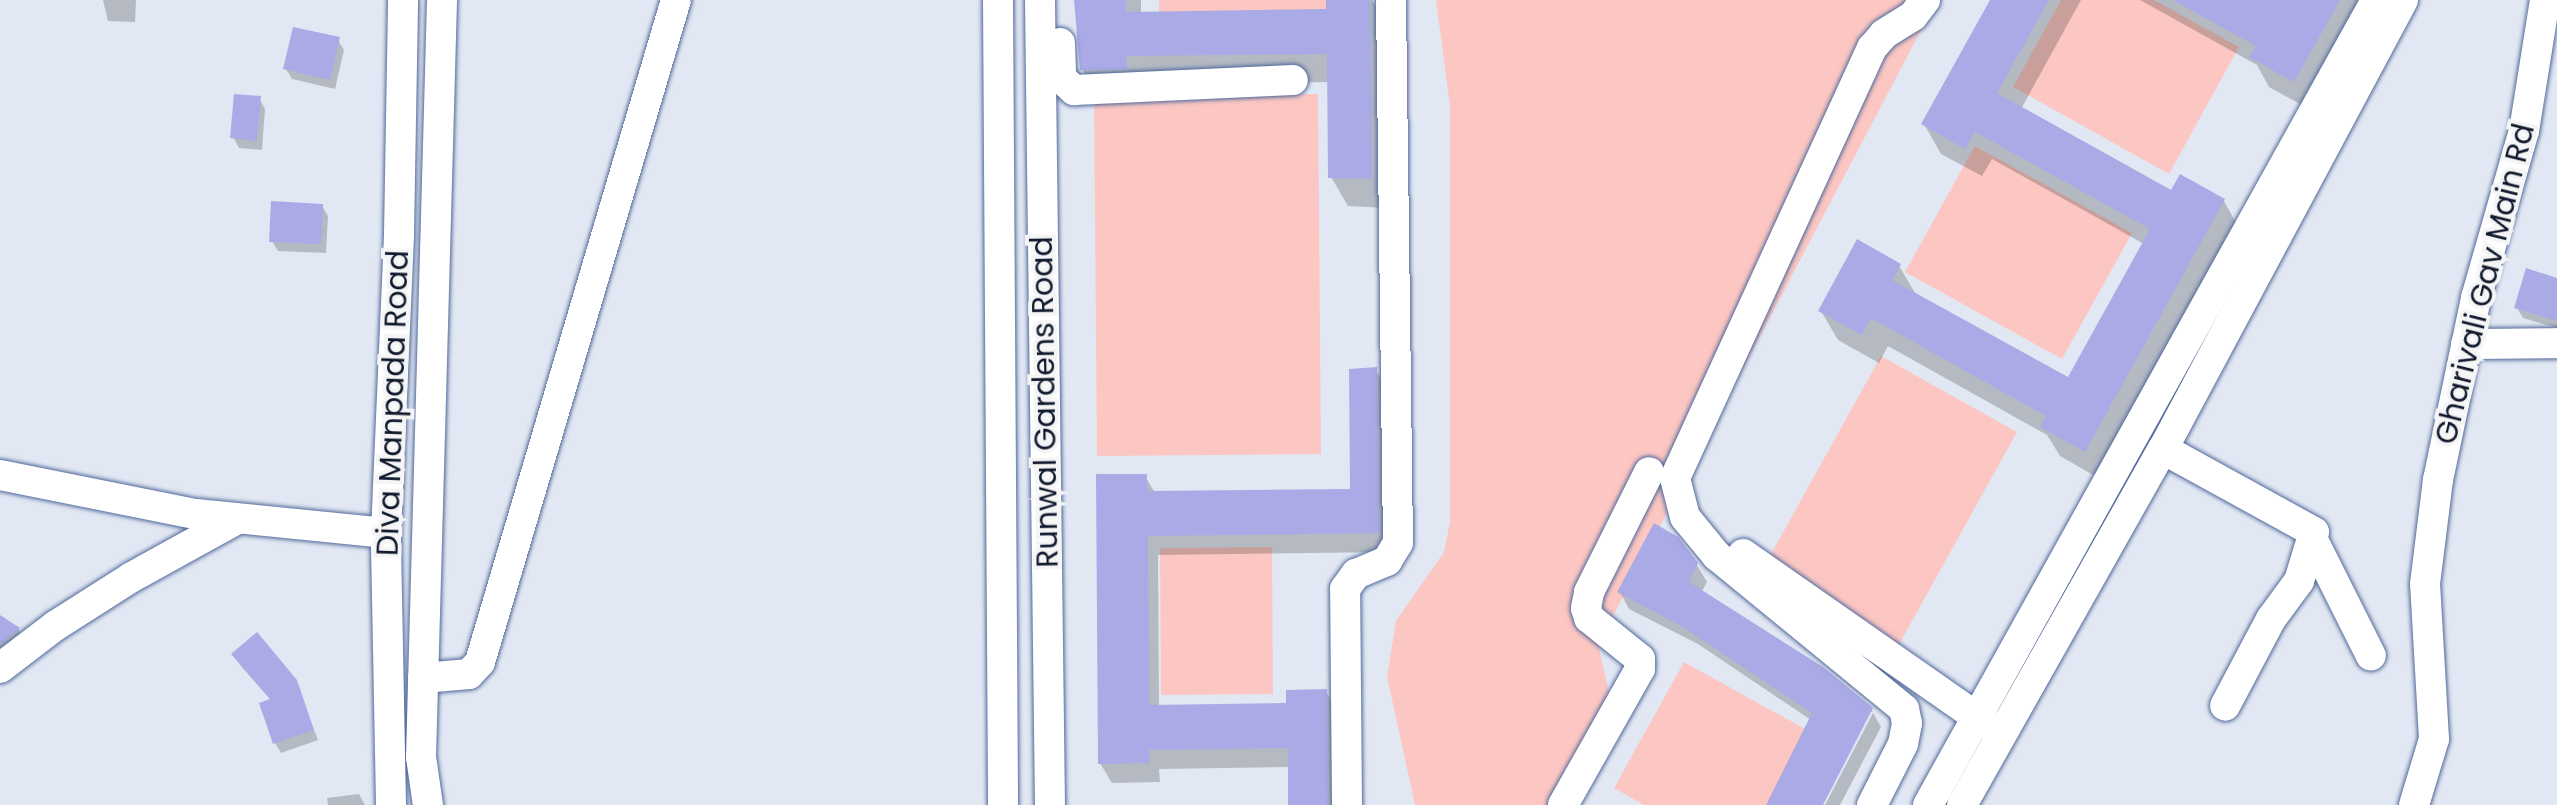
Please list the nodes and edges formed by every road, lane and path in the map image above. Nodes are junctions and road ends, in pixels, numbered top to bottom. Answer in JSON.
{"nodes":[{"id":1,"x":403,"y":0,"type":"edge"},
{"id":2,"x":442,"y":0,"type":"edge"},
{"id":3,"x":676,"y":0,"type":"edge"},
{"id":4,"x":998,"y":0,"type":"edge"},
{"id":5,"x":1040,"y":0,"type":"edge"},
{"id":6,"x":1060,"y":0,"type":"edge"},
{"id":7,"x":1391,"y":0,"type":"edge"},
{"id":8,"x":1925,"y":0,"type":"edge"},
{"id":9,"x":2376,"y":0,"type":"edge"},
{"id":10,"x":2403,"y":0,"type":"edge"},
{"id":11,"x":2545,"y":0,"type":"edge"},
{"id":12,"x":1293,"y":80,"type":"dead end"},
{"id":13,"x":2557,"y":342,"type":"edge"},
{"id":14,"x":2466,"y":344,"type":"junction"},
{"id":15,"x":2163,"y":449,"type":"junction"},
{"id":16,"x":1649,"y":472,"type":"dead end"},
{"id":17,"x":0,"y":476,"type":"edge"},
{"id":18,"x":1685,"y":517,"type":"junction"},
{"id":19,"x":237,"y":519,"type":"junction"},
{"id":20,"x":386,"y":533,"type":"junction"},
{"id":21,"x":2314,"y":542,"type":"junction"},
{"id":22,"x":2371,"y":656,"type":"dead end"},
{"id":23,"x":0,"y":668,"type":"edge"},
{"id":24,"x":423,"y":678,"type":"junction"},
{"id":25,"x":2225,"y":706,"type":"dead end"},
{"id":26,"x":1989,"y":726,"type":"junction"},
{"id":27,"x":391,"y":805,"type":"edge"},
{"id":28,"x":428,"y":805,"type":"edge"},
{"id":29,"x":1004,"y":805,"type":"edge"},
{"id":30,"x":1050,"y":805,"type":"edge"},
{"id":31,"x":1347,"y":805,"type":"edge"},
{"id":32,"x":1564,"y":805,"type":"edge"},
{"id":33,"x":1872,"y":805,"type":"edge"},
{"id":34,"x":1928,"y":805,"type":"edge"},
{"id":35,"x":1962,"y":805,"type":"edge"},
{"id":36,"x":2414,"y":805,"type":"edge"}],
"edges":[{"from":1,"to":20,"type":"street","name":"Diva Manpada Road"},
{"from":2,"to":24,"type":"street"},
{"from":3,"to":24,"type":"street"},
{"from":4,"to":29,"type":"street","name":"Runwal Gardens Road"},
{"from":5,"to":30,"type":"street","name":"Runwal Gardens Road"},
{"from":6,"to":12,"type":"street"},
{"from":7,"to":31,"type":"street"},
{"from":8,"to":18,"type":"street"},
{"from":9,"to":26,"type":"street"},
{"from":10,"to":15,"type":"street"},
{"from":11,"to":14,"type":"street","name":"Gharivali Gav Main Rd"},
{"from":13,"to":14,"type":"street"},
{"from":14,"to":36,"type":"street","name":"Gharivali Gav Main Rd"},
{"from":15,"to":21,"type":"street"},
{"from":15,"to":26,"type":"street"},
{"from":16,"to":32,"type":"street"},
{"from":17,"to":19,"type":"street"},
{"from":18,"to":26,"type":"street"},
{"from":18,"to":33,"type":"street"},
{"from":19,"to":20,"type":"street"},
{"from":19,"to":23,"type":"street"},
{"from":20,"to":27,"type":"street","name":"Diva Manpada Road"},
{"from":21,"to":22,"type":"street"},
{"from":21,"to":25,"type":"street"},
{"from":24,"to":28,"type":"street"},
{"from":26,"to":34,"type":"street"},
{"from":26,"to":35,"type":"street"}]}
